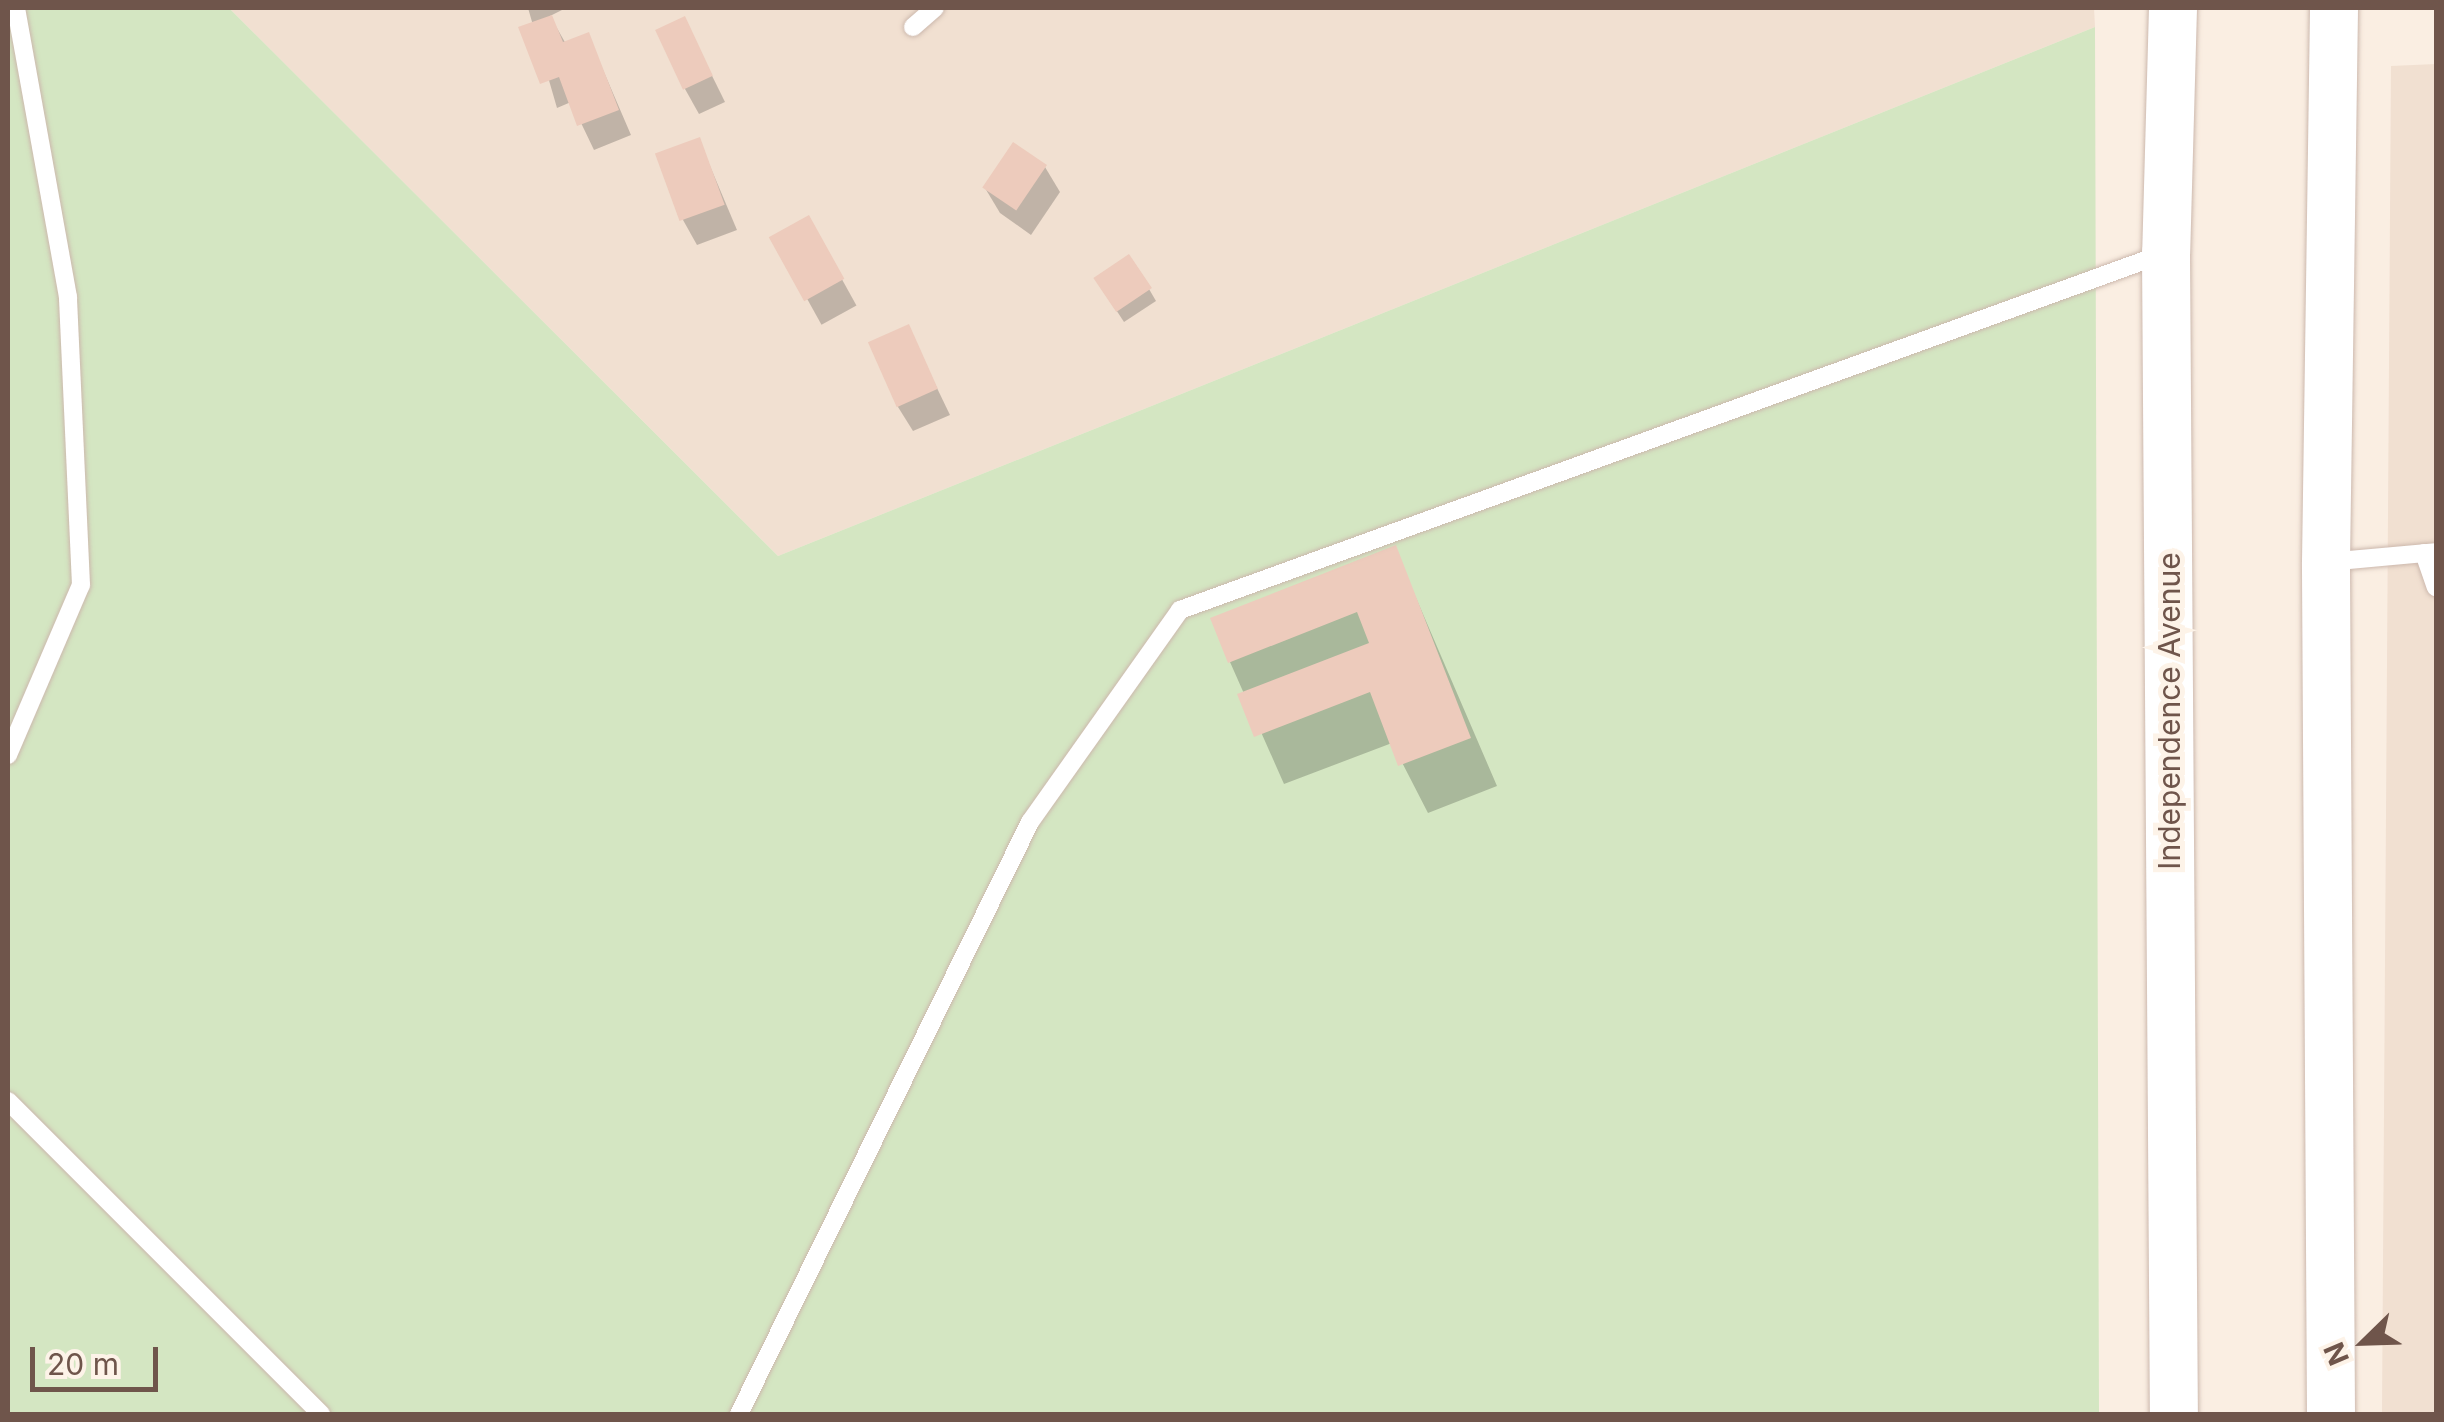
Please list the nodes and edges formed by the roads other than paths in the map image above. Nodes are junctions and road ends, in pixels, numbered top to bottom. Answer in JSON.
{"nodes":[{"id":1,"x":16,"y":8,"type":"edge"},
{"id":2,"x":935,"y":8,"type":"edge"},
{"id":3,"x":2173,"y":8,"type":"edge"},
{"id":4,"x":2334,"y":8,"type":"edge"},
{"id":5,"x":913,"y":27,"type":"dead end"},
{"id":6,"x":16,"y":58,"type":"edge"},
{"id":7,"x":2166,"y":252,"type":"junction"},
{"id":8,"x":2430,"y":553,"type":"edge"},
{"id":9,"x":2326,"y":562,"type":"junction"},
{"id":10,"x":2436,"y":586,"type":"edge"},
{"id":11,"x":8,"y":755,"type":"edge"},
{"id":12,"x":8,"y":1101,"type":"edge"},
{"id":13,"x":322,"y":1414,"type":"edge"},
{"id":14,"x":738,"y":1414,"type":"edge"},
{"id":15,"x":2174,"y":1414,"type":"edge"},
{"id":16,"x":2331,"y":1414,"type":"edge"}],
"edges":[{"from":1,"to":6,"type":"lane"},
{"from":2,"to":5,"type":"lane"},
{"from":3,"to":7,"type":"main road","name":"Independence Avenue"},
{"from":4,"to":9,"type":"main road"},
{"from":6,"to":11,"type":"lane"},
{"from":7,"to":14,"type":"lane"},
{"from":7,"to":15,"type":"main road","name":"Independence Avenue"},
{"from":8,"to":9,"type":"lane"},
{"from":8,"to":10,"type":"lane"},
{"from":9,"to":16,"type":"main road"},
{"from":12,"to":13,"type":"lane"}]}
